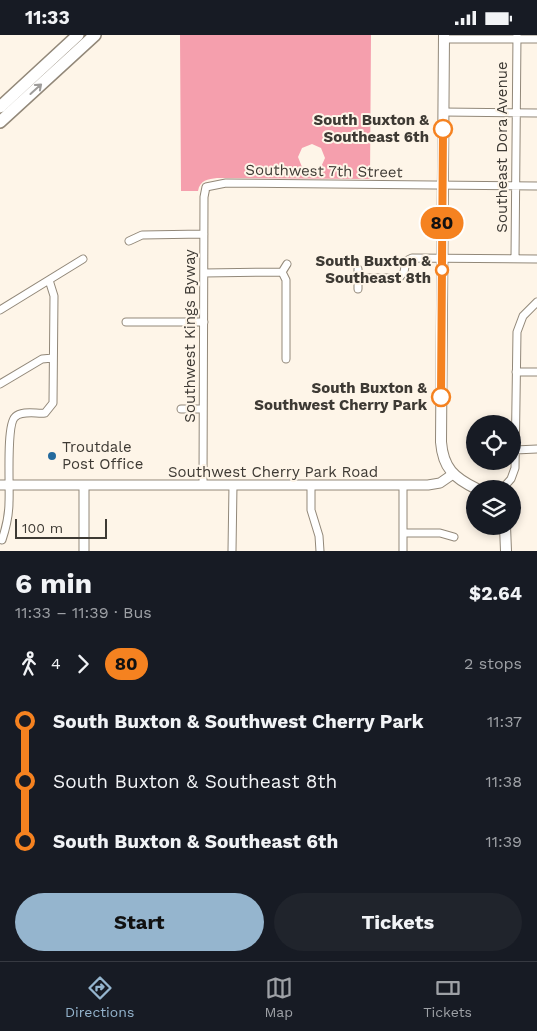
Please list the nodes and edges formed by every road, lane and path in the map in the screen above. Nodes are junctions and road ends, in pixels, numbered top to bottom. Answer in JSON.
{"nodes":[{"id":1,"x":78,"y":35,"type":"edge"},
{"id":2,"x":95,"y":35,"type":"edge"},
{"id":3,"x":444,"y":37,"type":"edge"},
{"id":4,"x":517,"y":37,"type":"edge"},
{"id":5,"x":537,"y":39,"type":"edge"},
{"id":6,"x":0,"y":107,"type":"edge"},
{"id":7,"x":443,"y":112,"type":"junction"},
{"id":8,"x":517,"y":113,"type":"junction"},
{"id":9,"x":537,"y":113,"type":"edge"},
{"id":10,"x":0,"y":122,"type":"edge"},
{"id":11,"x":442,"y":186,"type":"junction"},
{"id":12,"x":516,"y":186,"type":"junction"},
{"id":13,"x":537,"y":186,"type":"edge"},
{"id":14,"x":206,"y":187,"type":"joint"},
{"id":15,"x":204,"y":234,"type":"junction"},
{"id":16,"x":129,"y":241,"type":"dead end"},
{"id":17,"x":442,"y":258,"type":"junction"},
{"id":18,"x":83,"y":259,"type":"dead end"},
{"id":19,"x":515,"y":259,"type":"junction"},
{"id":20,"x":537,"y":259,"type":"edge"},
{"id":21,"x":286,"y":264,"type":"dead end"},
{"id":22,"x":358,"y":269,"type":"dead end"},
{"id":23,"x":282,"y":272,"type":"junction"},
{"id":24,"x":204,"y":273,"type":"junction"},
{"id":25,"x":358,"y":278,"type":"junction"},
{"id":26,"x":49,"y":280,"type":"junction"},
{"id":27,"x":358,"y":289,"type":"dead end"},
{"id":28,"x":537,"y":302,"type":"edge"},
{"id":29,"x":0,"y":310,"type":"edge"},
{"id":30,"x":126,"y":322,"type":"dead end"},
{"id":31,"x":204,"y":322,"type":"junction"},
{"id":32,"x":53,"y":358,"type":"junction"},
{"id":33,"x":286,"y":359,"type":"dead end"},
{"id":34,"x":516,"y":372,"type":"junction"},
{"id":35,"x":537,"y":372,"type":"edge"},
{"id":36,"x":0,"y":385,"type":"edge"},
{"id":37,"x":181,"y":409,"type":"dead end"},
{"id":38,"x":203,"y":409,"type":"junction"},
{"id":39,"x":515,"y":415,"type":"edge"},
{"id":40,"x":0,"y":444,"type":"edge"},
{"id":41,"x":10,"y":444,"type":"junction"},
{"id":42,"x":537,"y":449,"type":"edge"},
{"id":43,"x":521,"y":450,"type":"edge"},
{"id":44,"x":453,"y":474,"type":"junction"},
{"id":45,"x":466,"y":484,"type":"edge"},
{"id":46,"x":5,"y":485,"type":"edge"},
{"id":47,"x":84,"y":485,"type":"junction"},
{"id":48,"x":203,"y":485,"type":"junction"},
{"id":49,"x":233,"y":485,"type":"junction"},
{"id":50,"x":311,"y":485,"type":"junction"},
{"id":51,"x":403,"y":485,"type":"junction"},
{"id":52,"x":403,"y":533,"type":"junction"},
{"id":53,"x":505,"y":535,"type":"edge"},
{"id":54,"x":454,"y":537,"type":"dead end"},
{"id":55,"x":2,"y":541,"type":"dead end"},
{"id":56,"x":84,"y":551,"type":"edge"},
{"id":57,"x":232,"y":551,"type":"edge"},
{"id":58,"x":320,"y":551,"type":"edge"},
{"id":59,"x":403,"y":551,"type":"edge"},
{"id":60,"x":506,"y":551,"type":"edge"}],
"edges":[{"from":1,"to":6,"type":"main road"},
{"from":10,"to":2,"type":"main road","one_way":true},
{"from":3,"to":4,"type":"street"},
{"from":3,"to":7,"type":"main road"},
{"from":4,"to":5,"type":"street"},
{"from":4,"to":8,"type":"street","name":"Southeast Dora Avenue"},
{"from":7,"to":8,"type":"street"},
{"from":7,"to":11,"type":"main road"},
{"from":8,"to":9,"type":"street"},
{"from":8,"to":12,"type":"street","name":"Southeast Dora Avenue"},
{"from":11,"to":12,"type":"street","name":"Southwest 7th Street"},
{"from":11,"to":14,"type":"street","name":"Southwest 7th Street"},
{"from":11,"to":17,"type":"main road"},
{"from":12,"to":13,"type":"street","name":"Southwest 7th Street"},
{"from":12,"to":19,"type":"street","name":"Southeast Dora Avenue"},
{"from":14,"to":15,"type":"street","name":"Southwest Kings Byway"},
{"from":15,"to":16,"type":"street"},
{"from":15,"to":24,"type":"street","name":"Southwest Kings Byway"},
{"from":17,"to":19,"type":"street"},
{"from":17,"to":25,"type":"street"},
{"from":17,"to":44,"type":"main road"},
{"from":18,"to":26,"type":"street"},
{"from":19,"to":20,"type":"street"},
{"from":21,"to":23,"type":"street"},
{"from":22,"to":25,"type":"street"},
{"from":23,"to":24,"type":"street"},
{"from":23,"to":33,"type":"street"},
{"from":24,"to":31,"type":"street","name":"Southwest Kings Byway"},
{"from":25,"to":27,"type":"street"},
{"from":26,"to":29,"type":"street"},
{"from":26,"to":32,"type":"street"},
{"from":28,"to":34,"type":"street"},
{"from":30,"to":31,"type":"street"},
{"from":31,"to":38,"type":"street","name":"Southwest Kings Byway"},
{"from":32,"to":36,"type":"street"},
{"from":32,"to":41,"type":"street"},
{"from":34,"to":35,"type":"street"},
{"from":34,"to":39,"type":"street"},
{"from":37,"to":38,"type":"street"},
{"from":38,"to":48,"type":"street","name":"Southwest Kings Byway"},
{"from":40,"to":41,"type":"street"},
{"from":41,"to":46,"type":"street"},
{"from":42,"to":43,"type":"street"},
{"from":44,"to":45,"type":"main road"},
{"from":44,"to":51,"type":"street","name":"Southwest Cherry Park Road"},
{"from":46,"to":47,"type":"street","name":"Southwest Cherry Park Road"},
{"from":46,"to":55,"type":"street"},
{"from":47,"to":48,"type":"street","name":"Southwest Cherry Park Road"},
{"from":47,"to":56,"type":"street"},
{"from":48,"to":49,"type":"street","name":"Southwest Cherry Park Road"},
{"from":49,"to":50,"type":"street","name":"Southwest Cherry Park Road"},
{"from":49,"to":57,"type":"street"},
{"from":50,"to":51,"type":"street","name":"Southwest Cherry Park Road"},
{"from":50,"to":58,"type":"street"},
{"from":51,"to":52,"type":"street"},
{"from":52,"to":54,"type":"street"},
{"from":52,"to":59,"type":"street"},
{"from":53,"to":60,"type":"main road"}]}
